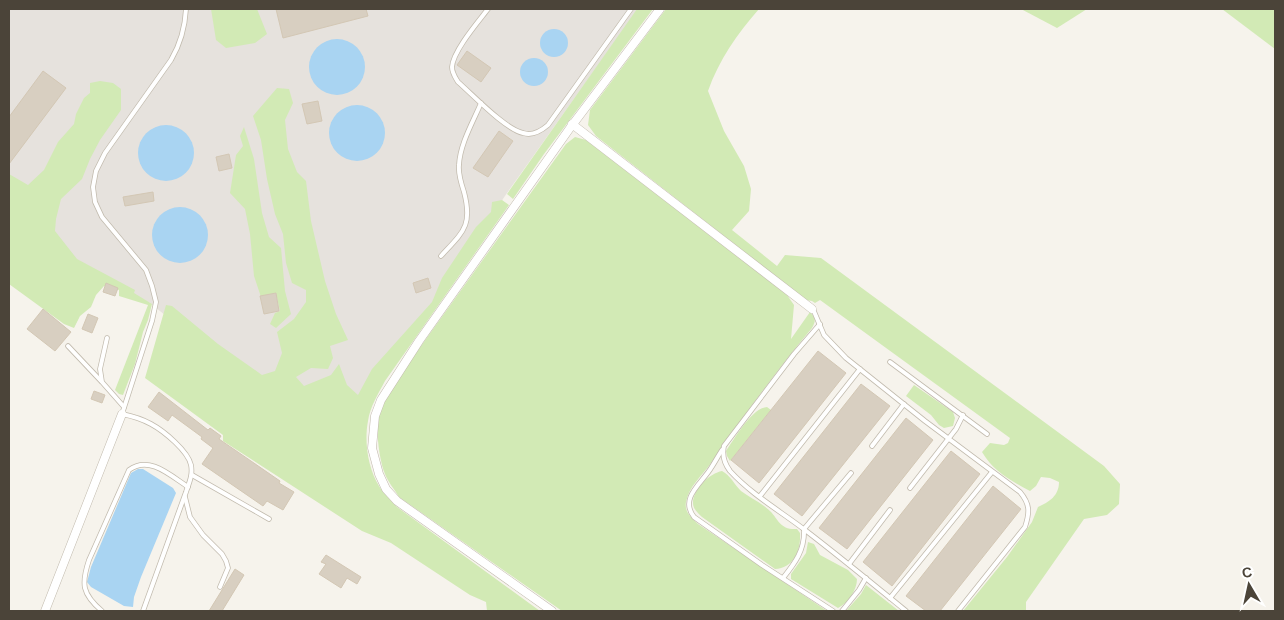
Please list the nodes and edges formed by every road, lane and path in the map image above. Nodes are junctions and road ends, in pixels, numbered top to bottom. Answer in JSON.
{"nodes":[{"id":1,"x":186,"y":9,"type":"edge"},
{"id":2,"x":631,"y":9,"type":"edge"},
{"id":3,"x":660,"y":9,"type":"edge"},
{"id":4,"x":485,"y":10,"type":"edge"},
{"id":5,"x":481,"y":103,"type":"junction"},
{"id":6,"x":572,"y":124,"type":"junction"},
{"id":7,"x":441,"y":256,"type":"dead end"},
{"id":8,"x":812,"y":309,"type":"joint"},
{"id":9,"x":820,"y":324,"type":"junction"},
{"id":10,"x":107,"y":338,"type":"dead end"},
{"id":11,"x":68,"y":346,"type":"dead end"},
{"id":12,"x":890,"y":362,"type":"dead end"},
{"id":13,"x":860,"y":369,"type":"junction"},
{"id":14,"x":102,"y":382,"type":"junction"},
{"id":15,"x":904,"y":404,"type":"junction"},
{"id":16,"x":123,"y":411,"type":"junction"},
{"id":17,"x":963,"y":414,"type":"junction"},
{"id":18,"x":987,"y":434,"type":"dead end"},
{"id":19,"x":948,"y":438,"type":"junction"},
{"id":20,"x":724,"y":446,"type":"junction"},
{"id":21,"x":872,"y":446,"type":"dead end"},
{"id":22,"x":992,"y":472,"type":"junction"},
{"id":23,"x":851,"y":473,"type":"dead end"},
{"id":24,"x":192,"y":475,"type":"junction"},
{"id":25,"x":188,"y":486,"type":"junction"},
{"id":26,"x":910,"y":488,"type":"dead end"},
{"id":27,"x":760,"y":496,"type":"junction"},
{"id":28,"x":185,"y":497,"type":"junction"},
{"id":29,"x":890,"y":510,"type":"dead end"},
{"id":30,"x":269,"y":519,"type":"dead end"},
{"id":31,"x":804,"y":529,"type":"junction"},
{"id":32,"x":849,"y":564,"type":"junction"},
{"id":33,"x":783,"y":578,"type":"junction"},
{"id":34,"x":866,"y":578,"type":"junction"},
{"id":35,"x":220,"y":586,"type":"dead end"},
{"id":36,"x":890,"y":598,"type":"junction"},
{"id":37,"x":45,"y":611,"type":"edge"},
{"id":38,"x":102,"y":611,"type":"edge"},
{"id":39,"x":143,"y":611,"type":"edge"},
{"id":40,"x":552,"y":611,"type":"edge"},
{"id":41,"x":833,"y":611,"type":"edge"},
{"id":42,"x":842,"y":611,"type":"edge"},
{"id":43,"x":906,"y":611,"type":"edge"},
{"id":44,"x":958,"y":611,"type":"edge"}],
"edges":[{"from":1,"to":16,"type":"lane"},
{"from":2,"to":5,"type":"lane"},
{"from":3,"to":6,"type":"street"},
{"from":4,"to":5,"type":"lane"},
{"from":5,"to":7,"type":"lane"},
{"from":6,"to":8,"type":"street"},
{"from":6,"to":40,"type":"street"},
{"from":8,"to":9,"type":"lane"},
{"from":9,"to":13,"type":"lane"},
{"from":9,"to":20,"type":"lane"},
{"from":10,"to":14,"type":"lane"},
{"from":11,"to":14,"type":"lane"},
{"from":12,"to":17,"type":"lane"},
{"from":13,"to":15,"type":"lane"},
{"from":13,"to":27,"type":"lane"},
{"from":14,"to":16,"type":"lane"},
{"from":15,"to":19,"type":"lane"},
{"from":15,"to":21,"type":"lane"},
{"from":16,"to":24,"type":"lane"},
{"from":16,"to":37,"type":"street"},
{"from":17,"to":18,"type":"lane"},
{"from":17,"to":19,"type":"lane"},
{"from":19,"to":22,"type":"lane"},
{"from":19,"to":26,"type":"lane"},
{"from":20,"to":27,"type":"lane"},
{"from":20,"to":33,"type":"lane"},
{"from":22,"to":36,"type":"lane"},
{"from":22,"to":44,"type":"lane"},
{"from":23,"to":31,"type":"lane"},
{"from":24,"to":25,"type":"lane"},
{"from":24,"to":30,"type":"lane"},
{"from":25,"to":28,"type":"lane"},
{"from":25,"to":38,"type":"lane"},
{"from":27,"to":31,"type":"lane"},
{"from":28,"to":35,"type":"lane"},
{"from":28,"to":39,"type":"lane"},
{"from":29,"to":32,"type":"lane"},
{"from":31,"to":32,"type":"lane"},
{"from":31,"to":33,"type":"lane"},
{"from":32,"to":34,"type":"lane"},
{"from":33,"to":41,"type":"lane"},
{"from":34,"to":36,"type":"lane"},
{"from":34,"to":42,"type":"lane"},
{"from":36,"to":43,"type":"lane"}]}
